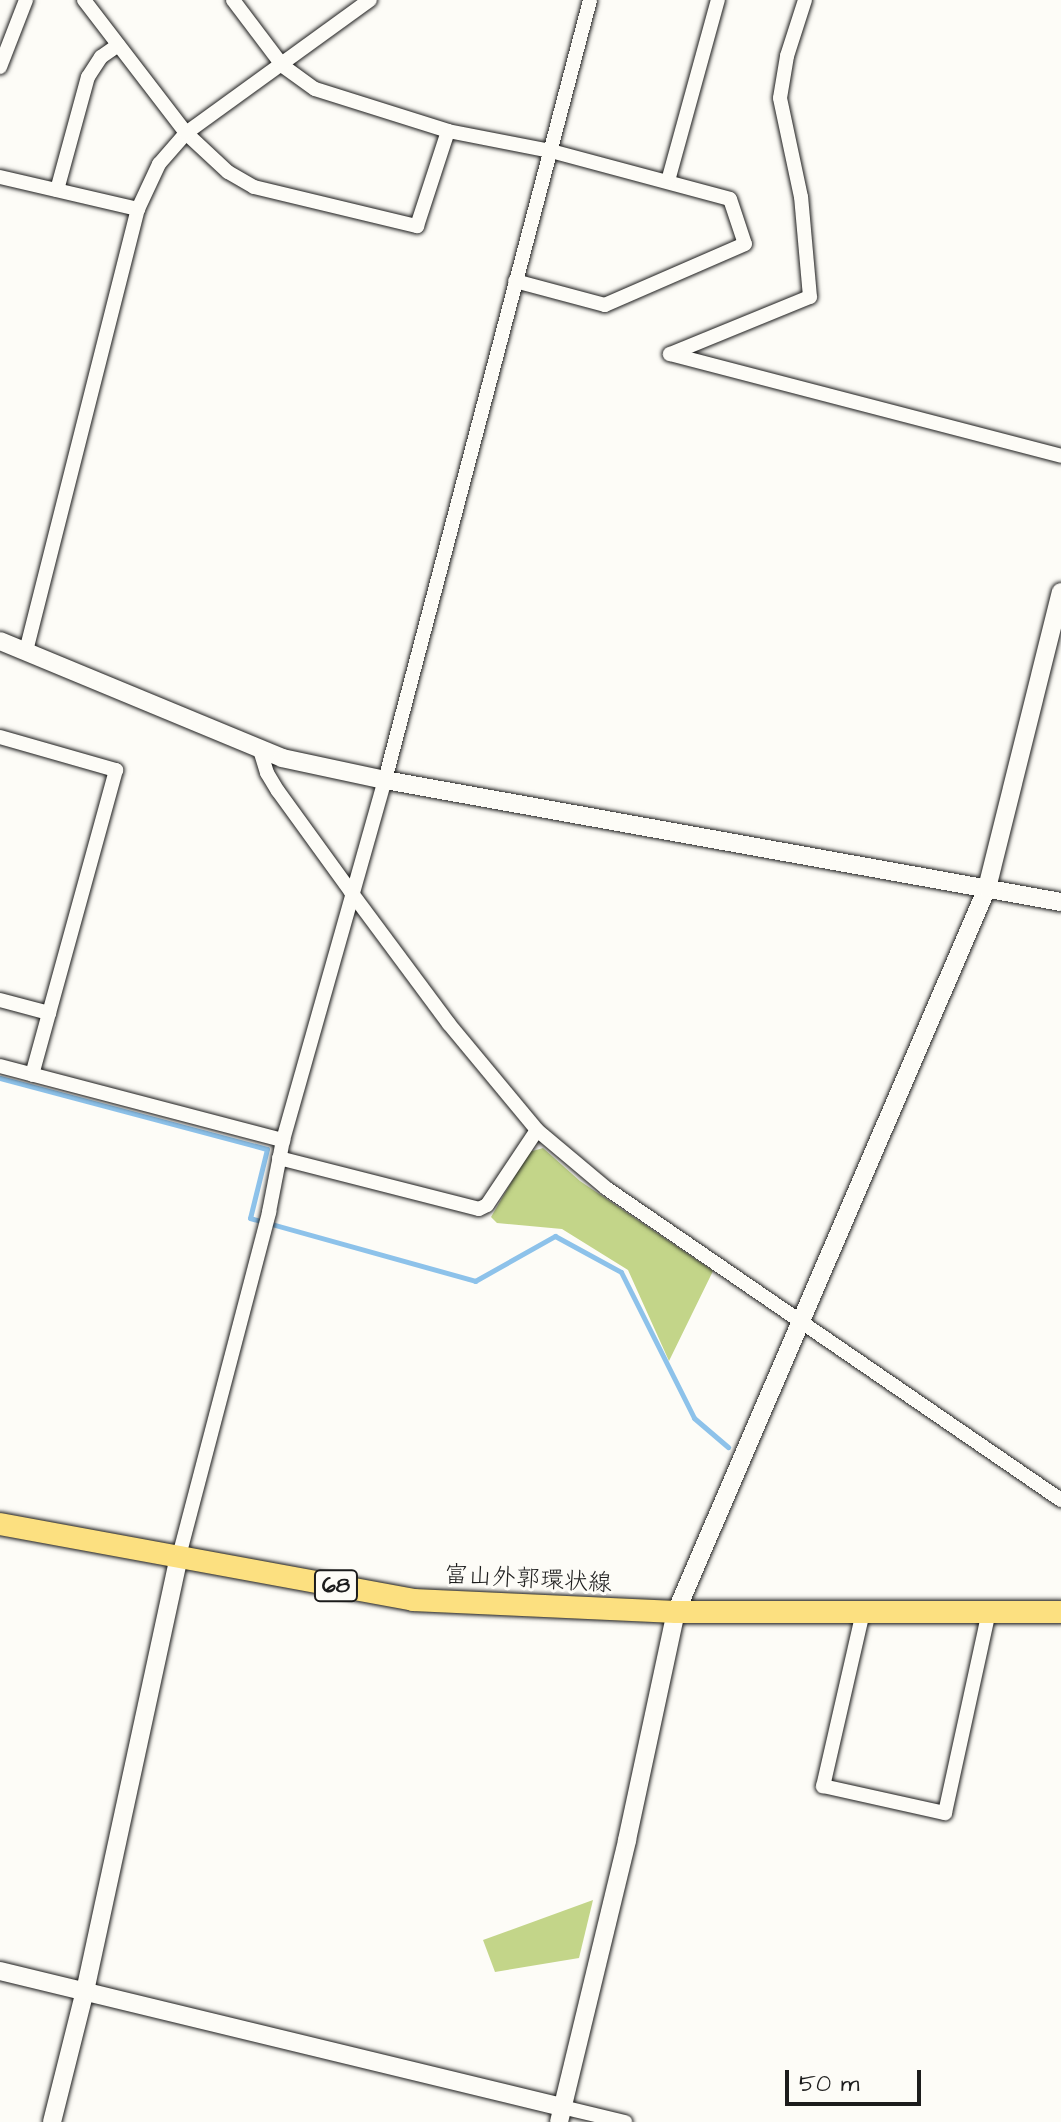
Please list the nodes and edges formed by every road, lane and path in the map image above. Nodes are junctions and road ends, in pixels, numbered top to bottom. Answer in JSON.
{"nodes":[{"id":1,"x":26,"y":0,"type":"edge"},
{"id":2,"x":84,"y":0,"type":"edge"},
{"id":3,"x":233,"y":0,"type":"edge"},
{"id":4,"x":342,"y":0,"type":"edge"},
{"id":5,"x":370,"y":0,"type":"edge"},
{"id":6,"x":590,"y":0,"type":"edge"},
{"id":7,"x":718,"y":0,"type":"edge"},
{"id":8,"x":805,"y":0,"type":"edge"},
{"id":9,"x":352,"y":13,"type":"junction"},
{"id":10,"x":118,"y":45,"type":"junction"},
{"id":11,"x":283,"y":66,"type":"junction"},
{"id":12,"x":0,"y":67,"type":"edge"},
{"id":13,"x":448,"y":131,"type":"junction"},
{"id":14,"x":186,"y":133,"type":"junction"},
{"id":15,"x":551,"y":151,"type":"junction"},
{"id":16,"x":0,"y":177,"type":"edge"},
{"id":17,"x":668,"y":181,"type":"junction"},
{"id":18,"x":57,"y":190,"type":"junction"},
{"id":19,"x":138,"y":209,"type":"junction"},
{"id":20,"x":515,"y":281,"type":"junction"},
{"id":21,"x":1061,"y":456,"type":"edge"},
{"id":22,"x":1061,"y":592,"type":"edge"},
{"id":23,"x":0,"y":641,"type":"edge"},
{"id":24,"x":26,"y":651,"type":"junction"},
{"id":25,"x":0,"y":737,"type":"edge"},
{"id":26,"x":260,"y":750,"type":"junction"},
{"id":27,"x":385,"y":780,"type":"junction"},
{"id":28,"x":987,"y":888,"type":"junction"},
{"id":29,"x":351,"y":892,"type":"junction"},
{"id":30,"x":1061,"y":902,"type":"edge"},
{"id":31,"x":0,"y":1000,"type":"edge"},
{"id":32,"x":49,"y":1013,"type":"junction"},
{"id":33,"x":0,"y":1066,"type":"edge"},
{"id":34,"x":32,"y":1075,"type":"junction"},
{"id":35,"x":537,"y":1130,"type":"junction"},
{"id":36,"x":283,"y":1140,"type":"junction"},
{"id":37,"x":279,"y":1158,"type":"junction"},
{"id":38,"x":799,"y":1320,"type":"junction"},
{"id":39,"x":1061,"y":1500,"type":"edge"},
{"id":40,"x":0,"y":1524,"type":"edge"},
{"id":41,"x":179,"y":1556,"type":"junction"},
{"id":42,"x":676,"y":1612,"type":"junction"},
{"id":43,"x":863,"y":1612,"type":"junction"},
{"id":44,"x":989,"y":1612,"type":"junction"},
{"id":45,"x":1061,"y":1612,"type":"edge"},
{"id":46,"x":0,"y":1971,"type":"edge"},
{"id":47,"x":85,"y":1991,"type":"junction"},
{"id":48,"x":561,"y":2114,"type":"edge"},
{"id":49,"x":52,"y":2122,"type":"edge"},
{"id":50,"x":625,"y":2122,"type":"edge"}],
"edges":[{"from":1,"to":12,"type":"street"},
{"from":2,"to":10,"type":"street"},
{"from":3,"to":11,"type":"street"},
{"from":4,"to":9,"type":"street"},
{"from":5,"to":9,"type":"street"},
{"from":6,"to":15,"type":"street"},
{"from":7,"to":17,"type":"street"},
{"from":8,"to":21,"type":"street"},
{"from":9,"to":11,"type":"street"},
{"from":10,"to":14,"type":"street"},
{"from":10,"to":18,"type":"street"},
{"from":11,"to":13,"type":"street"},
{"from":11,"to":14,"type":"street"},
{"from":13,"to":14,"type":"street"},
{"from":13,"to":15,"type":"street"},
{"from":14,"to":19,"type":"street"},
{"from":15,"to":17,"type":"street"},
{"from":15,"to":20,"type":"street"},
{"from":16,"to":18,"type":"street"},
{"from":17,"to":20,"type":"street"},
{"from":18,"to":19,"type":"street"},
{"from":19,"to":24,"type":"street"},
{"from":20,"to":27,"type":"street"},
{"from":22,"to":28,"type":"street"},
{"from":23,"to":24,"type":"street"},
{"from":24,"to":26,"type":"street"},
{"from":25,"to":32,"type":"street"},
{"from":26,"to":27,"type":"street"},
{"from":26,"to":29,"type":"street"},
{"from":27,"to":28,"type":"street"},
{"from":27,"to":29,"type":"street"},
{"from":28,"to":30,"type":"street"},
{"from":28,"to":38,"type":"street"},
{"from":29,"to":35,"type":"street"},
{"from":29,"to":36,"type":"street"},
{"from":31,"to":32,"type":"street"},
{"from":32,"to":34,"type":"street"},
{"from":33,"to":34,"type":"street"},
{"from":34,"to":36,"type":"street"},
{"from":35,"to":37,"type":"street"},
{"from":35,"to":38,"type":"street"},
{"from":36,"to":37,"type":"street"},
{"from":37,"to":41,"type":"street"},
{"from":38,"to":39,"type":"street"},
{"from":38,"to":42,"type":"street"},
{"from":40,"to":41,"type":"main road","name":"富山外郭環状線","number":"68"},
{"from":41,"to":42,"type":"main road","name":"富山外郭環状線","number":"68"},
{"from":41,"to":47,"type":"street"},
{"from":42,"to":43,"type":"main road","name":"富山外郭環状線","number":"68"},
{"from":42,"to":48,"type":"street"},
{"from":43,"to":44,"type":"main road","name":"富山外郭環状線","number":"68"},
{"from":43,"to":44,"type":"street"},
{"from":44,"to":45,"type":"main road","name":"富山外郭環状線","number":"68"},
{"from":46,"to":47,"type":"street"},
{"from":47,"to":48,"type":"street"},
{"from":47,"to":49,"type":"street"},
{"from":48,"to":50,"type":"street"}]}
